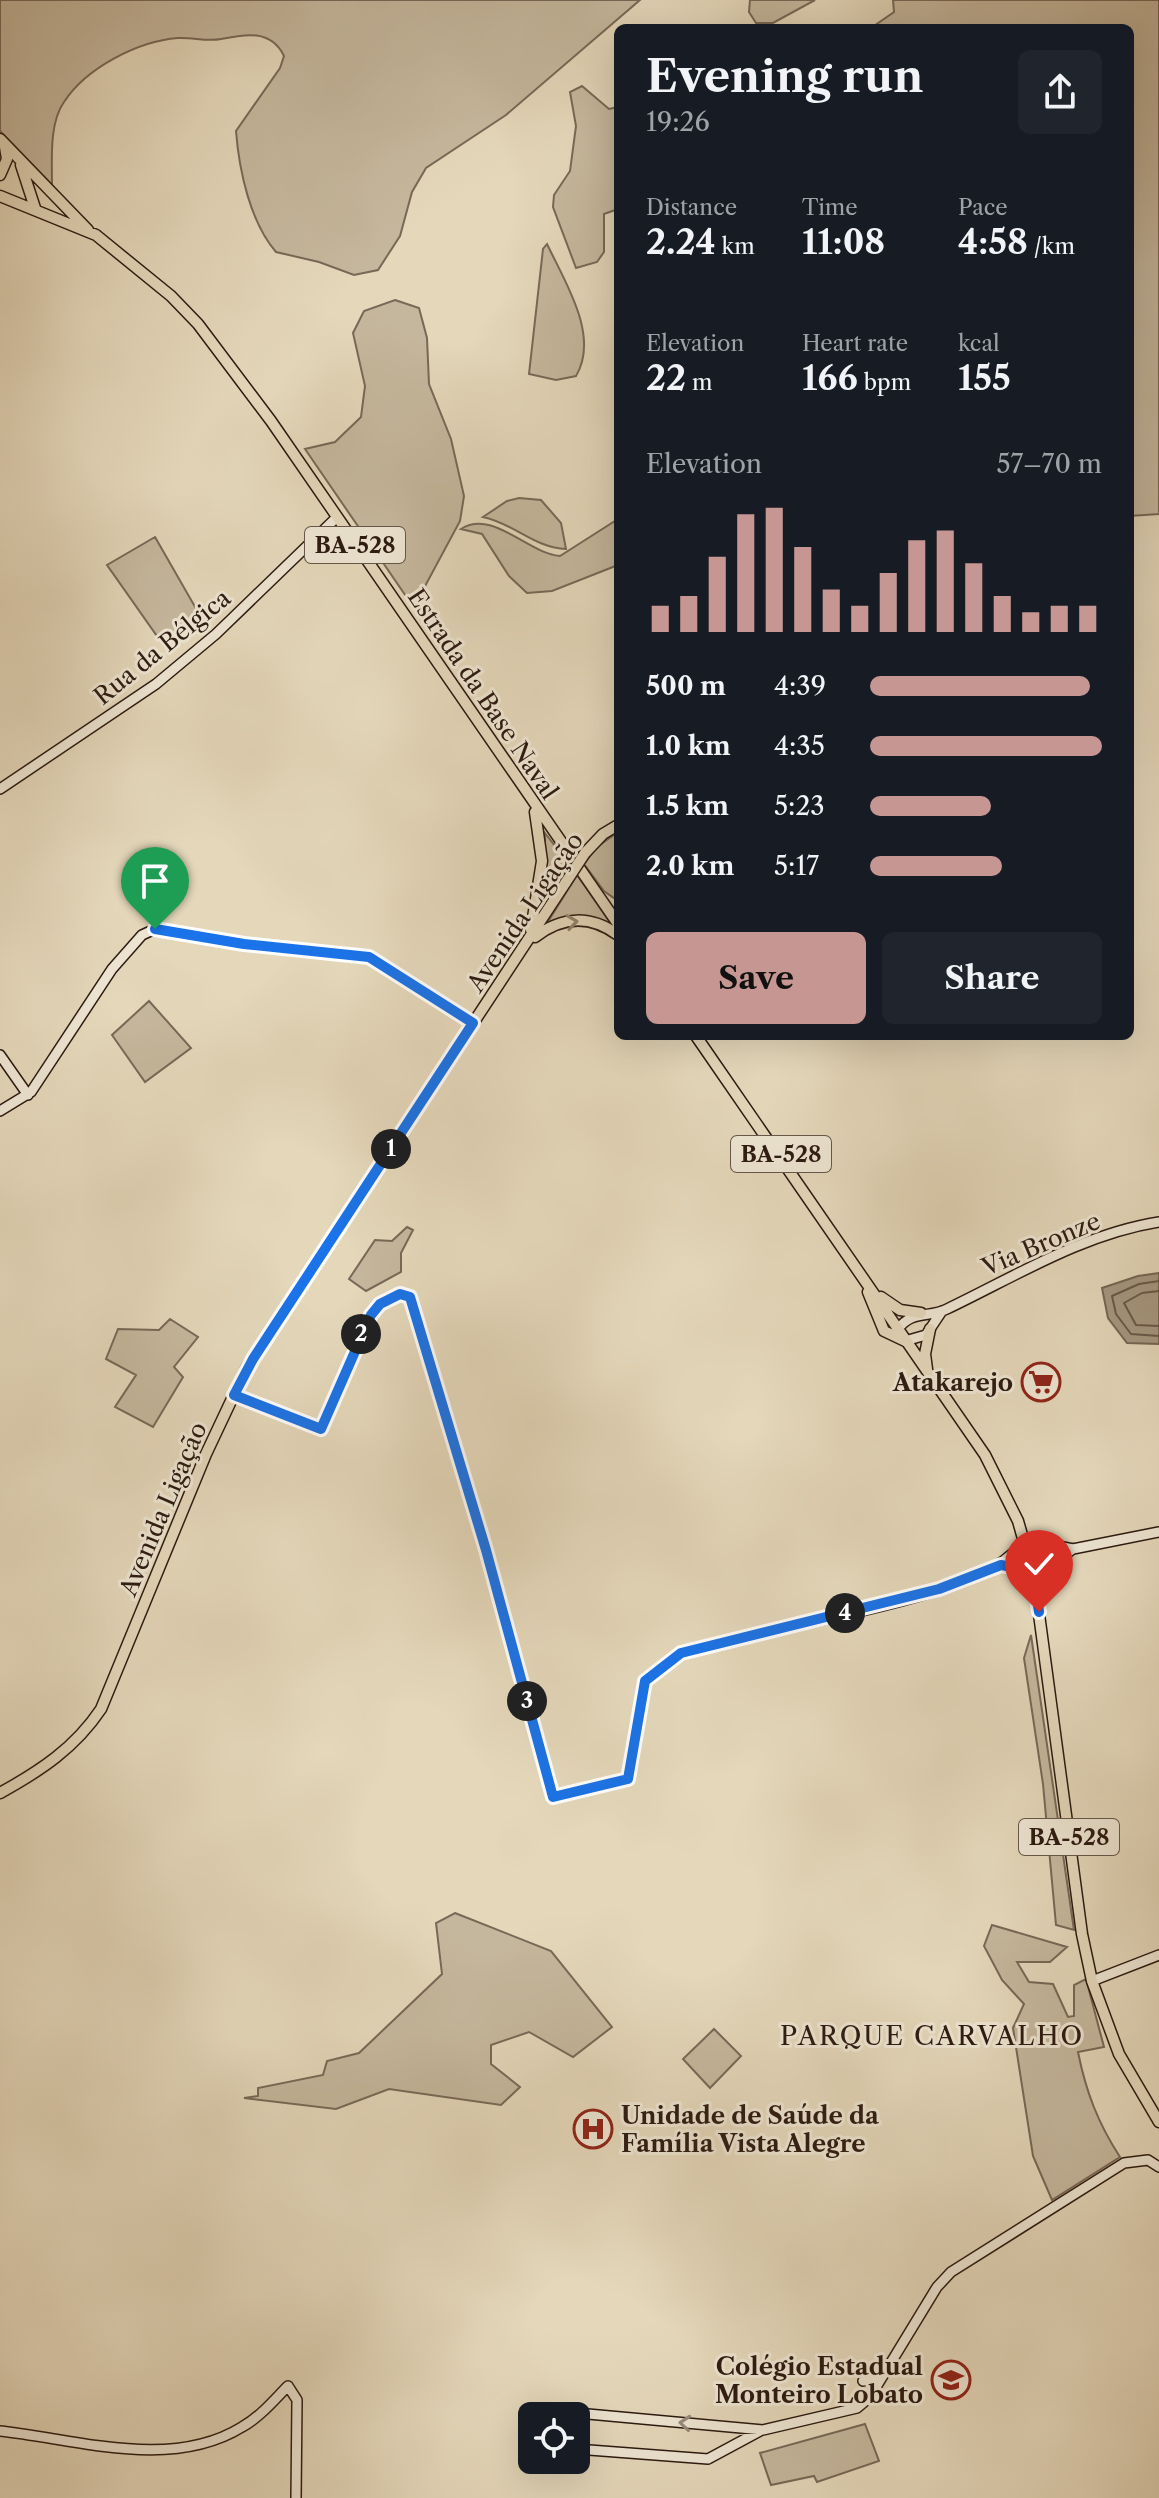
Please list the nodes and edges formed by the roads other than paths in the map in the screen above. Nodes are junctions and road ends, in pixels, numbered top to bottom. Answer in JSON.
{"nodes":[{"id":1,"x":0,"y":139,"type":"edge"},
{"id":2,"x":18,"y":160,"type":"junction"},
{"id":3,"x":0,"y":175,"type":"edge"},
{"id":4,"x":0,"y":196,"type":"edge"},
{"id":5,"x":35,"y":208,"type":"junction"},
{"id":6,"x":93,"y":233,"type":"junction"},
{"id":7,"x":336,"y":518,"type":"junction"},
{"id":8,"x":0,"y":789,"type":"edge"},
{"id":9,"x":614,"y":827,"type":"edge"},
{"id":10,"x":546,"y":831,"type":"junction"},
{"id":11,"x":603,"y":901,"type":"junction"},
{"id":12,"x":614,"y":905,"type":"edge"},
{"id":13,"x":614,"y":918,"type":"edge"},
{"id":14,"x":614,"y":933,"type":"edge"},
{"id":15,"x":527,"y":943,"type":"junction"},
{"id":16,"x":473,"y":1023,"type":"junction"},
{"id":17,"x":699,"y":1040,"type":"edge"},
{"id":18,"x":0,"y":1055,"type":"edge"},
{"id":19,"x":28,"y":1095,"type":"junction"},
{"id":20,"x":0,"y":1111,"type":"edge"},
{"id":21,"x":1159,"y":1222,"type":"edge"},
{"id":22,"x":861,"y":1275,"type":"junction"},
{"id":23,"x":942,"y":1311,"type":"junction"},
{"id":24,"x":921,"y":1313,"type":"junction"},
{"id":25,"x":898,"y":1329,"type":"junction"},
{"id":26,"x":930,"y":1329,"type":"junction"},
{"id":27,"x":905,"y":1341,"type":"junction"},
{"id":28,"x":927,"y":1371,"type":"junction"},
{"id":29,"x":234,"y":1395,"type":"junction"},
{"id":30,"x":1159,"y":1532,"type":"edge"},
{"id":31,"x":1023,"y":1539,"type":"junction"},
{"id":32,"x":1036,"y":1540,"type":"junction"},
{"id":33,"x":1073,"y":1549,"type":"junction"},
{"id":34,"x":1001,"y":1565,"type":"junction"},
{"id":35,"x":1046,"y":1570,"type":"junction"},
{"id":36,"x":1034,"y":1577,"type":"junction"},
{"id":37,"x":0,"y":1793,"type":"edge"},
{"id":38,"x":1159,"y":1955,"type":"edge"},
{"id":39,"x":1092,"y":1981,"type":"junction"},
{"id":40,"x":1103,"y":2015,"type":"junction"},
{"id":41,"x":1119,"y":2035,"type":"dead end"},
{"id":42,"x":1159,"y":2122,"type":"edge"},
{"id":43,"x":1159,"y":2167,"type":"edge"},
{"id":44,"x":882,"y":2377,"type":"junction"},
{"id":45,"x":863,"y":2381,"type":"dead end"},
{"id":46,"x":590,"y":2414,"type":"edge"},
{"id":47,"x":763,"y":2430,"type":"junction"},
{"id":48,"x":0,"y":2431,"type":"edge"},
{"id":49,"x":590,"y":2450,"type":"edge"},
{"id":50,"x":296,"y":2498,"type":"edge"}],
"edges":[{"from":1,"to":2,"type":"main road"},
{"from":1,"to":3,"type":"main road"},
{"from":2,"to":5,"type":"main road"},
{"from":2,"to":6,"type":"main road"},
{"from":4,"to":5,"type":"main road","number":"BA-528"},
{"from":5,"to":6,"type":"main road","number":"BA-528"},
{"from":6,"to":7,"type":"main road","name":"Estrada da Base Naval","number":"BA-528"},
{"from":7,"to":8,"type":"main road","name":"Rua da Bélgica"},
{"from":7,"to":10,"type":"main road","name":"Estrada da Base Naval","number":"BA-528"},
{"from":9,"to":15,"type":"main road","name":"Avenida Ligação","bridge":true},
{"from":10,"to":11,"type":"main road","name":"Estrada da Base Naval"},
{"from":10,"to":15,"type":"main road"},
{"from":11,"to":12,"type":"main road"},
{"from":11,"to":13,"type":"main road","name":"Estrada da Base Naval"},
{"from":15,"to":14,"type":"main road","one_way":true},
{"from":15,"to":16,"type":"main road","name":"Avenida Ligação"},
{"from":16,"to":19,"type":"main road"},
{"from":16,"to":29,"type":"main road","name":"Avenida Ligação"},
{"from":17,"to":22,"type":"main road","number":"BA-528"},
{"from":18,"to":19,"type":"main road"},
{"from":19,"to":20,"type":"main road"},
{"from":21,"to":23,"type":"main road","name":"Via Bronze"},
{"from":22,"to":24,"type":"main road"},
{"from":22,"to":25,"type":"main road","number":"BA-528"},
{"from":22,"to":27,"type":"main road"},
{"from":23,"to":24,"type":"main road","name":"Via Bronze"},
{"from":23,"to":26,"type":"main road","name":"Via Bronze"},
{"from":24,"to":25,"type":"main road","name":"Via Bronze"},
{"from":25,"to":27,"type":"main road","number":"BA-528"},
{"from":26,"to":27,"type":"main road"},
{"from":26,"to":28,"type":"main road"},
{"from":27,"to":28,"type":"main road","number":"BA-528"},
{"from":28,"to":31,"type":"main road","number":"BA-528"},
{"from":29,"to":34,"type":"main road"},
{"from":29,"to":37,"type":"main road","name":"Avenida Ligação"},
{"from":30,"to":33,"type":"main road"},
{"from":31,"to":32,"type":"main road"},
{"from":31,"to":34,"type":"main road"},
{"from":31,"to":36,"type":"main road","number":"BA-528"},
{"from":32,"to":33,"type":"main road"},
{"from":32,"to":35,"type":"main road"},
{"from":33,"to":35,"type":"main road"},
{"from":34,"to":36,"type":"main road"},
{"from":35,"to":36,"type":"main road"},
{"from":36,"to":39,"type":"main road","number":"BA-528"},
{"from":38,"to":39,"type":"main road"},
{"from":39,"to":40,"type":"main road","number":"BA-528"},
{"from":40,"to":41,"type":"main road"},
{"from":40,"to":42,"type":"main road","number":"BA-528"},
{"from":43,"to":44,"type":"main road"},
{"from":44,"to":45,"type":"main road"},
{"from":44,"to":47,"type":"main road"},
{"from":47,"to":46,"type":"main road","one_way":true},
{"from":47,"to":49,"type":"main road"},
{"from":48,"to":50,"type":"main road"}]}
